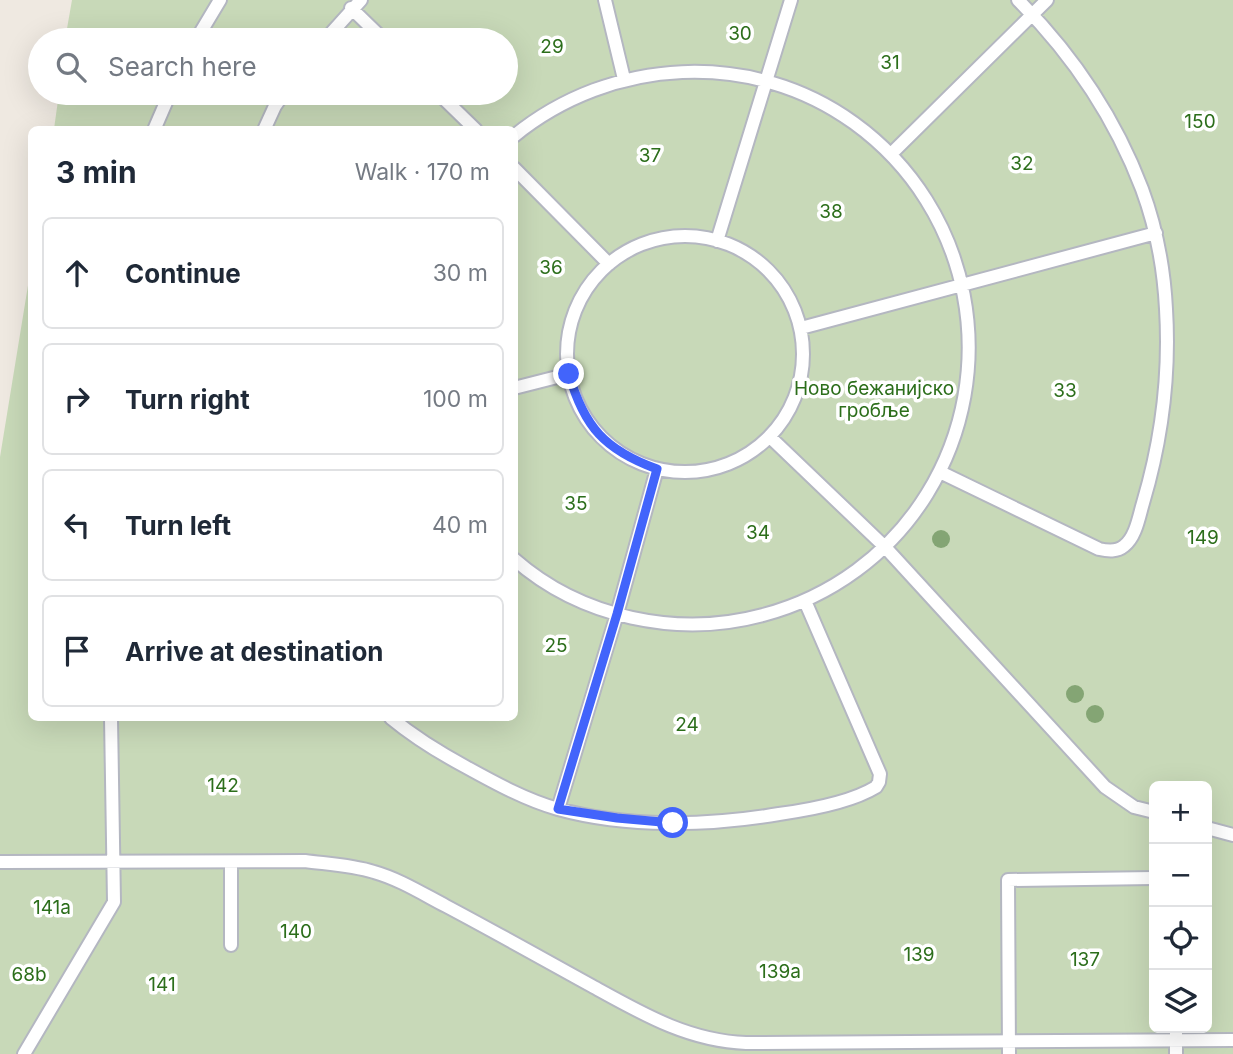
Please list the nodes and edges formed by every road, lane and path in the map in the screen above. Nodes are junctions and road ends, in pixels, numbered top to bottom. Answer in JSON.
{"nodes":[{"id":1,"x":220,"y":0,"type":"edge"},
{"id":2,"x":605,"y":0,"type":"edge"},
{"id":3,"x":791,"y":0,"type":"edge"},
{"id":4,"x":1018,"y":0,"type":"edge"},
{"id":5,"x":1047,"y":0,"type":"edge"},
{"id":6,"x":356,"y":4,"type":"edge"},
{"id":7,"x":1032,"y":15,"type":"junction"},
{"id":8,"x":203,"y":28,"type":"edge"},
{"id":9,"x":335,"y":28,"type":"edge"},
{"id":10,"x":375,"y":28,"type":"edge"},
{"id":11,"x":624,"y":79,"type":"junction"},
{"id":12,"x":767,"y":81,"type":"junction"},
{"id":13,"x":165,"y":105,"type":"edge"},
{"id":14,"x":276,"y":105,"type":"edge"},
{"id":15,"x":450,"y":105,"type":"edge"},
{"id":16,"x":156,"y":126,"type":"edge"},
{"id":17,"x":266,"y":126,"type":"edge"},
{"id":18,"x":472,"y":126,"type":"edge"},
{"id":19,"x":518,"y":133,"type":"edge"},
{"id":20,"x":891,"y":155,"type":"junction"},
{"id":21,"x":518,"y":172,"type":"edge"},
{"id":22,"x":1156,"y":233,"type":"junction"},
{"id":23,"x":717,"y":241,"type":"junction"},
{"id":24,"x":609,"y":264,"type":"junction"},
{"id":25,"x":962,"y":284,"type":"junction"},
{"id":26,"x":801,"y":328,"type":"junction"},
{"id":27,"x":569,"y":374,"type":"junction"},
{"id":28,"x":518,"y":387,"type":"edge"},
{"id":29,"x":770,"y":437,"type":"junction"},
{"id":30,"x":657,"y":469,"type":"junction"},
{"id":31,"x":940,"y":472,"type":"junction"},
{"id":32,"x":885,"y":547,"type":"junction"},
{"id":33,"x":518,"y":562,"type":"edge"},
{"id":34,"x":806,"y":601,"type":"junction"},
{"id":35,"x":617,"y":614,"type":"junction"},
{"id":36,"x":111,"y":721,"type":"edge"},
{"id":37,"x":394,"y":721,"type":"edge"},
{"id":38,"x":558,"y":809,"type":"junction"},
{"id":39,"x":1149,"y":811,"type":"edge"},
{"id":40,"x":1212,"y":829,"type":"edge"},
{"id":41,"x":1233,"y":835,"type":"edge"},
{"id":42,"x":114,"y":861,"type":"junction"},
{"id":43,"x":1,"y":862,"type":"edge"},
{"id":44,"x":231,"y":862,"type":"junction"},
{"id":45,"x":1149,"y":878,"type":"edge"},
{"id":46,"x":231,"y":944,"type":"dead end"},
{"id":47,"x":1176,"y":1033,"type":"edge"},
{"id":48,"x":1009,"y":1040,"type":"junction"},
{"id":49,"x":1233,"y":1040,"type":"edge"},
{"id":50,"x":24,"y":1054,"type":"edge"},
{"id":51,"x":1009,"y":1054,"type":"edge"},
{"id":52,"x":1176,"y":1054,"type":"edge"}],
"edges":[{"from":1,"to":8,"type":"lane"},
{"from":2,"to":11,"type":"lane"},
{"from":3,"to":12,"type":"lane"},
{"from":4,"to":7,"type":"lane"},
{"from":5,"to":7,"type":"lane"},
{"from":6,"to":9,"type":"lane"},
{"from":6,"to":10,"type":"lane"},
{"from":7,"to":20,"type":"lane"},
{"from":7,"to":22,"type":"lane"},
{"from":11,"to":12,"type":"lane"},
{"from":11,"to":19,"type":"lane"},
{"from":12,"to":20,"type":"lane"},
{"from":12,"to":23,"type":"lane"},
{"from":13,"to":16,"type":"lane"},
{"from":14,"to":17,"type":"lane"},
{"from":15,"to":18,"type":"lane"},
{"from":20,"to":25,"type":"lane"},
{"from":21,"to":24,"type":"lane"},
{"from":22,"to":25,"type":"lane"},
{"from":22,"to":31,"type":"lane"},
{"from":23,"to":24,"type":"lane"},
{"from":23,"to":26,"type":"lane"},
{"from":24,"to":27,"type":"lane"},
{"from":25,"to":26,"type":"lane"},
{"from":25,"to":31,"type":"lane"},
{"from":26,"to":29,"type":"lane"},
{"from":27,"to":28,"type":"lane"},
{"from":27,"to":30,"type":"lane"},
{"from":29,"to":30,"type":"lane"},
{"from":29,"to":32,"type":"lane"},
{"from":30,"to":35,"type":"lane"},
{"from":31,"to":32,"type":"lane"},
{"from":32,"to":34,"type":"lane"},
{"from":32,"to":39,"type":"lane"},
{"from":33,"to":35,"type":"lane"},
{"from":34,"to":35,"type":"lane"},
{"from":34,"to":38,"type":"lane"},
{"from":35,"to":38,"type":"lane"},
{"from":36,"to":42,"type":"lane"},
{"from":37,"to":38,"type":"lane"},
{"from":40,"to":41,"type":"lane"},
{"from":42,"to":43,"type":"lane"},
{"from":42,"to":44,"type":"lane"},
{"from":42,"to":50,"type":"lane"},
{"from":44,"to":46,"type":"lane"},
{"from":44,"to":48,"type":"lane"},
{"from":45,"to":48,"type":"lane"},
{"from":47,"to":48,"type":"lane"},
{"from":47,"to":49,"type":"lane"},
{"from":47,"to":52,"type":"lane"},
{"from":48,"to":51,"type":"lane"}]}
